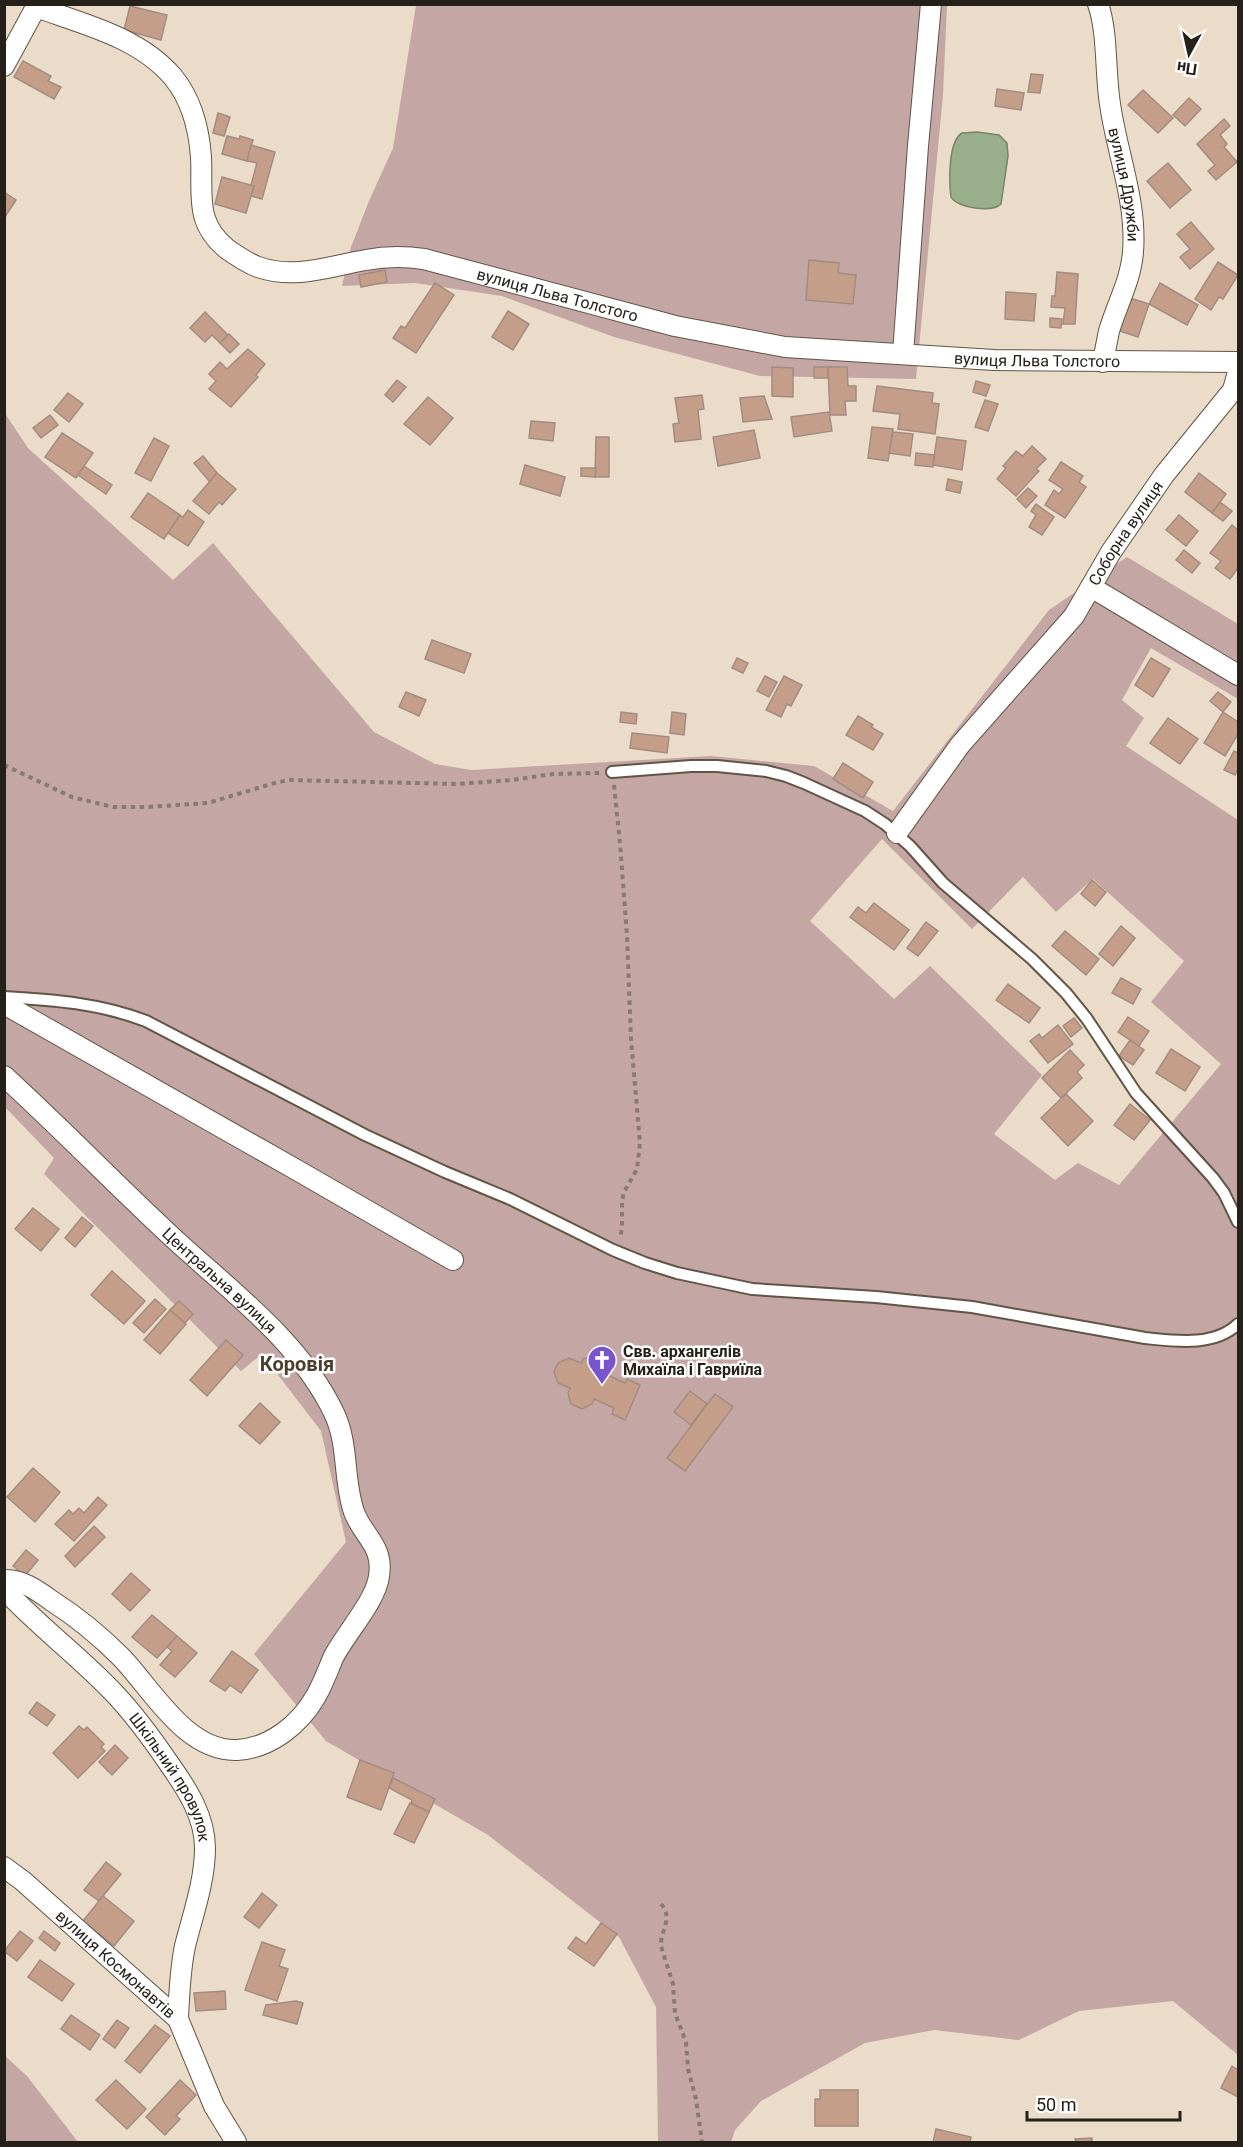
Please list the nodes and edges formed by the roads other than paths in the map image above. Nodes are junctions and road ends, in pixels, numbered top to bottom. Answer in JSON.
{"nodes":[{"id":1,"x":932,"y":4,"type":"edge"},
{"id":2,"x":1098,"y":4,"type":"edge"},
{"id":3,"x":36,"y":6,"type":"edge"},
{"id":4,"x":4,"y":66,"type":"edge"},
{"id":5,"x":903,"y":354,"type":"junction"},
{"id":6,"x":1103,"y":362,"type":"junction"},
{"id":7,"x":1239,"y":362,"type":"edge"},
{"id":8,"x":1239,"y":372,"type":"edge"},
{"id":9,"x":1091,"y":587,"type":"junction"},
{"id":10,"x":1239,"y":675,"type":"edge"},
{"id":11,"x":612,"y":772,"type":"road end"},
{"id":12,"x":897,"y":833,"type":"junction"},
{"id":13,"x":4,"y":997,"type":"edge"},
{"id":14,"x":4,"y":1004,"type":"edge"},
{"id":15,"x":4,"y":1076,"type":"edge"},
{"id":16,"x":1239,"y":1222,"type":"edge"},
{"id":17,"x":453,"y":1260,"type":"dead end"},
{"id":18,"x":1239,"y":1324,"type":"edge"},
{"id":19,"x":4,"y":1580,"type":"edge"},
{"id":20,"x":4,"y":1589,"type":"edge"},
{"id":21,"x":4,"y":1868,"type":"edge"},
{"id":22,"x":178,"y":2019,"type":"junction"},
{"id":23,"x":236,"y":2142,"type":"edge"}],
"edges":[{"from":1,"to":5,"type":"street"},
{"from":2,"to":6,"type":"street","name":"вулиця Дружби"},
{"from":3,"to":4,"type":"street"},
{"from":3,"to":5,"type":"street","name":"вулиця Льва Толстого"},
{"from":5,"to":6,"type":"street","name":"вулиця Льва Толстого"},
{"from":6,"to":7,"type":"street","name":"вулиця Льва Толстого"},
{"from":8,"to":9,"type":"street","name":"Соборна вулиця"},
{"from":9,"to":10,"type":"street","name":"Соборна вулиця"},
{"from":9,"to":12,"type":"street"},
{"from":11,"to":12,"type":"lane"},
{"from":12,"to":16,"type":"lane"},
{"from":13,"to":18,"type":"lane"},
{"from":14,"to":17,"type":"street"},
{"from":15,"to":19,"type":"street","name":"Центральна вулиця"},
{"from":20,"to":22,"type":"street","name":"Шкільний провулок"},
{"from":21,"to":22,"type":"street","name":"вулиця Космонавтів"},
{"from":22,"to":23,"type":"street","name":"вулиця Космонавтів"}]}
